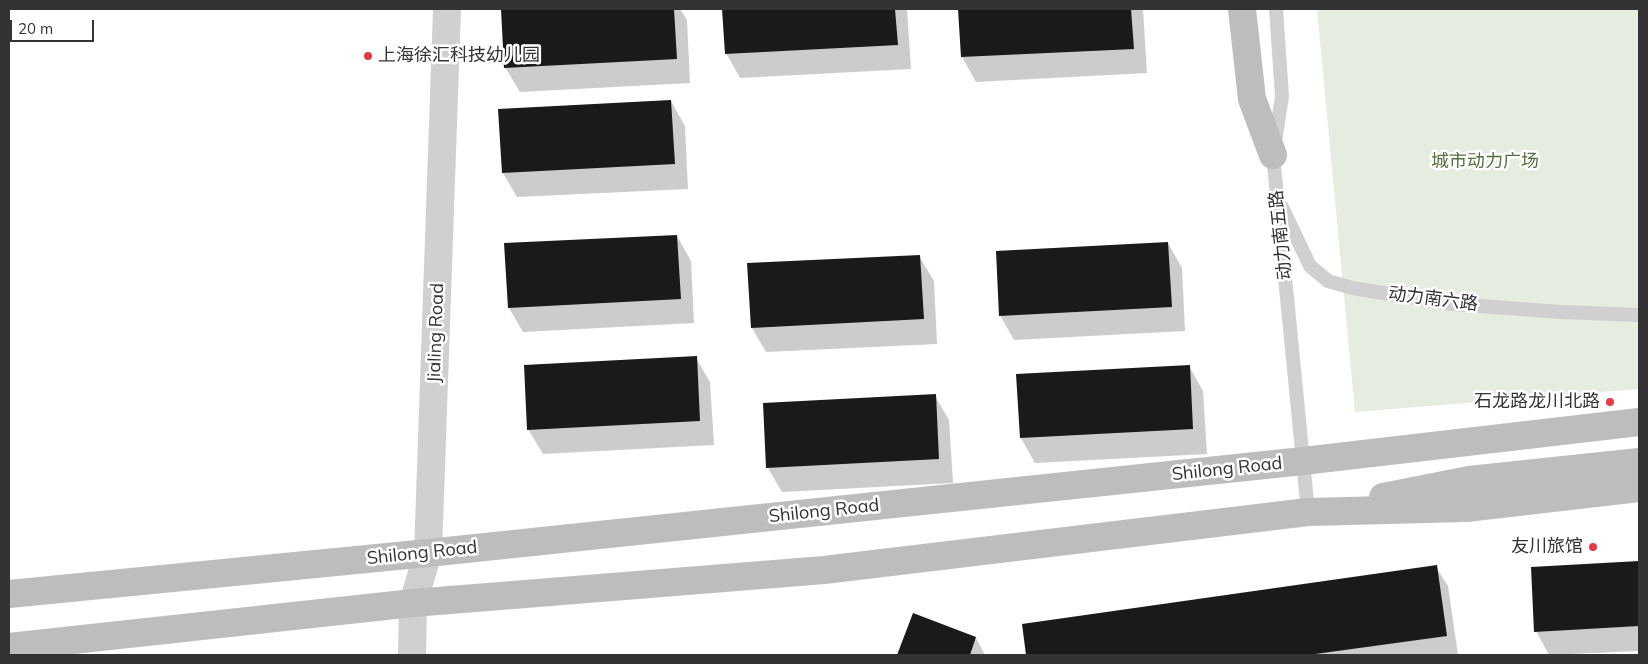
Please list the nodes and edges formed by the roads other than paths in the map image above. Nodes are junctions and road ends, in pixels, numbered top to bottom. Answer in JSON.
{"nodes":[{"id":1,"x":447,"y":9,"type":"edge"},
{"id":2,"x":1242,"y":9,"type":"edge"},
{"id":3,"x":1276,"y":9,"type":"edge"},
{"id":4,"x":1273,"y":155,"type":"junction"},
{"id":5,"x":1277,"y":197,"type":"junction"},
{"id":6,"x":1639,"y":315,"type":"edge"},
{"id":7,"x":1639,"y":422,"type":"edge"},
{"id":8,"x":1303,"y":461,"type":"junction"},
{"id":9,"x":1639,"y":462,"type":"edge"},
{"id":10,"x":1639,"y":488,"type":"edge"},
{"id":11,"x":1308,"y":512,"type":"junction"},
{"id":12,"x":428,"y":553,"type":"junction"},
{"id":13,"x":9,"y":594,"type":"edge"},
{"id":14,"x":413,"y":604,"type":"junction"},
{"id":15,"x":9,"y":647,"type":"edge"},
{"id":16,"x":412,"y":655,"type":"edge"}],
"edges":[{"from":1,"to":12,"type":"street","name":"Jialing Road"},
{"from":2,"to":4,"type":"main road"},
{"from":3,"to":4,"type":"lane","name":"动力南五路"},
{"from":4,"to":5,"type":"lane","name":"动力南五路"},
{"from":5,"to":6,"type":"lane","name":"动力南六路"},
{"from":5,"to":8,"type":"lane","name":"动力南五路"},
{"from":7,"to":8,"type":"main road","name":"Shilong Road"},
{"from":8,"to":11,"type":"lane","name":"动力南五路"},
{"from":8,"to":12,"type":"main road","name":"Shilong Road"},
{"from":9,"to":11,"type":"main road"},
{"from":10,"to":11,"type":"main road"},
{"from":11,"to":14,"type":"main road"},
{"from":12,"to":13,"type":"main road","name":"Shilong Road"},
{"from":12,"to":14,"type":"street","name":"Jialing Road"},
{"from":14,"to":15,"type":"main road"},
{"from":14,"to":16,"type":"street","name":"Jialing Road"}]}
